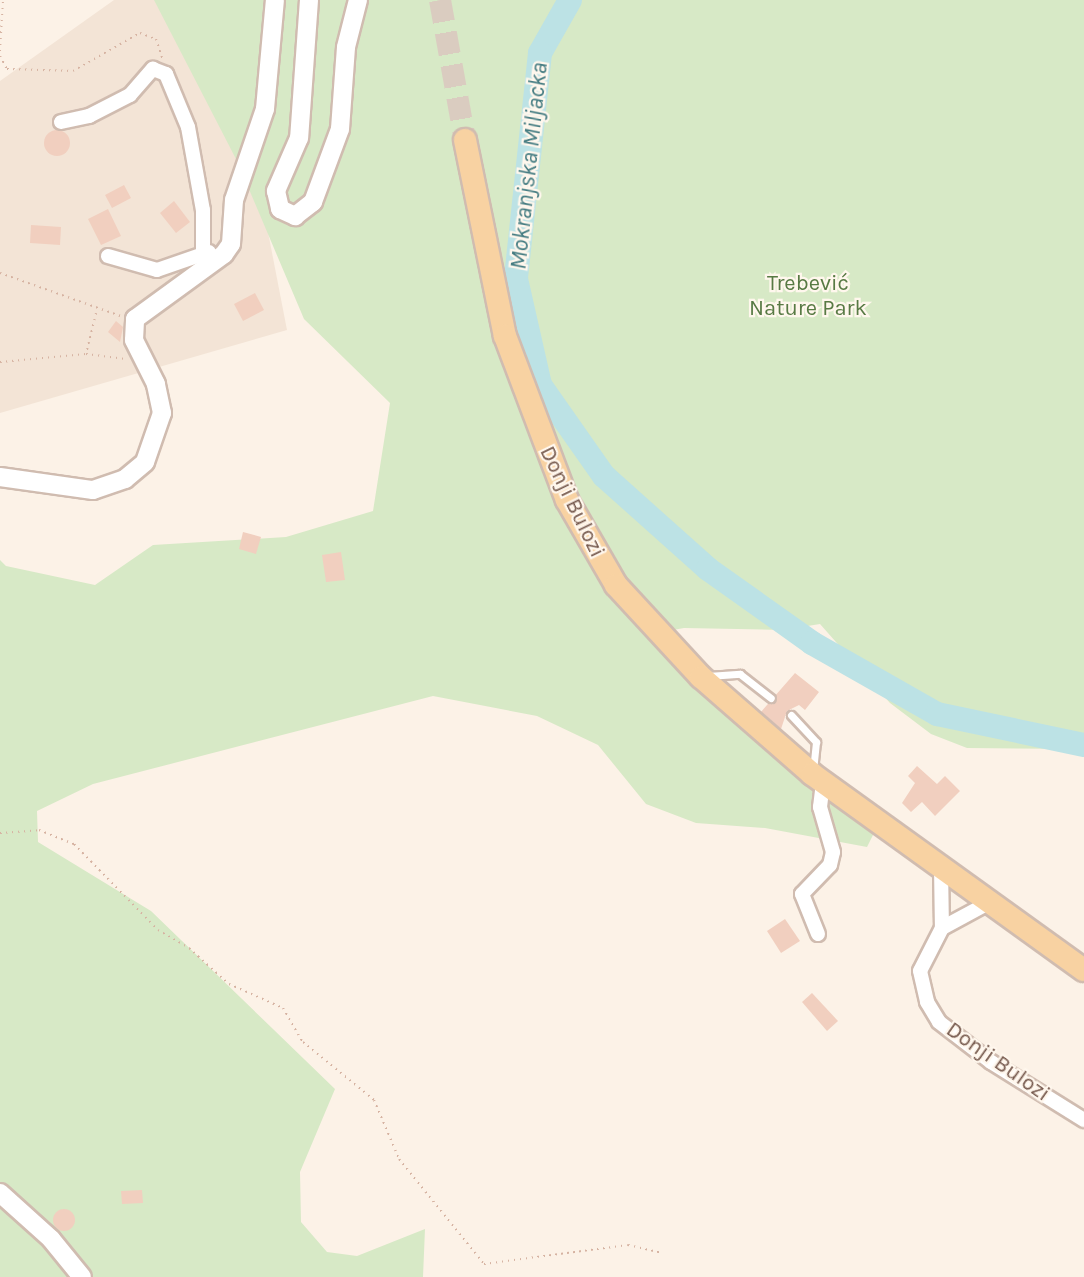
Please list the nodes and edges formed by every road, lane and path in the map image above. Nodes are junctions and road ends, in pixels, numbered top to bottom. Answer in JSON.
{"nodes":[{"id":1,"x":3,"y":0,"type":"edge"},
{"id":2,"x":275,"y":0,"type":"edge"},
{"id":3,"x":309,"y":0,"type":"edge"},
{"id":4,"x":358,"y":0,"type":"edge"},
{"id":5,"x":0,"y":51,"type":"edge"},
{"id":6,"x":0,"y":56,"type":"edge"},
{"id":7,"x":166,"y":74,"type":"junction"},
{"id":8,"x":61,"y":122,"type":"dead end"},
{"id":9,"x":465,"y":140,"type":"tunnel mouth"},
{"id":10,"x":231,"y":244,"type":"junction"},
{"id":11,"x":203,"y":255,"type":"junction"},
{"id":12,"x":108,"y":256,"type":"dead end"},
{"id":13,"x":0,"y":273,"type":"edge"},
{"id":14,"x":97,"y":312,"type":"junction"},
{"id":15,"x":135,"y":319,"type":"junction"},
{"id":16,"x":138,"y":351,"type":"junction"},
{"id":17,"x":86,"y":354,"type":"junction"},
{"id":18,"x":0,"y":362,"type":"edge"},
{"id":19,"x":0,"y":477,"type":"edge"},
{"id":20,"x":701,"y":677,"type":"junction"},
{"id":21,"x":771,"y":699,"type":"dead end"},
{"id":22,"x":791,"y":715,"type":"dead end"},
{"id":23,"x":817,"y":778,"type":"junction"},
{"id":24,"x":0,"y":833,"type":"edge"},
{"id":25,"x":941,"y":867,"type":"junction"},
{"id":26,"x":990,"y":902,"type":"junction"},
{"id":27,"x":942,"y":928,"type":"junction"},
{"id":28,"x":818,"y":934,"type":"dead end"},
{"id":29,"x":1084,"y":970,"type":"edge"},
{"id":30,"x":1084,"y":1120,"type":"edge"},
{"id":31,"x":0,"y":1193,"type":"edge"},
{"id":32,"x":659,"y":1252,"type":"dead end"},
{"id":33,"x":82,"y":1277,"type":"edge"}],
"edges":[{"from":1,"to":5,"type":"path"},
{"from":2,"to":10,"type":"street"},
{"from":3,"to":4,"type":"street"},
{"from":6,"to":7,"type":"path"},
{"from":7,"to":8,"type":"street"},
{"from":7,"to":11,"type":"street"},
{"from":9,"to":20,"type":"main road","name":"Donji Bulozi"},
{"from":10,"to":11,"type":"street"},
{"from":10,"to":15,"type":"street"},
{"from":11,"to":12,"type":"street"},
{"from":13,"to":14,"type":"path"},
{"from":14,"to":15,"type":"path"},
{"from":14,"to":17,"type":"path"},
{"from":15,"to":16,"type":"street"},
{"from":16,"to":17,"type":"path"},
{"from":16,"to":19,"type":"street"},
{"from":17,"to":18,"type":"path"},
{"from":20,"to":21,"type":"lane"},
{"from":20,"to":23,"type":"main road","name":"Donji Bulozi"},
{"from":22,"to":23,"type":"lane"},
{"from":23,"to":25,"type":"main road","name":"Donji Bulozi"},
{"from":23,"to":28,"type":"street"},
{"from":24,"to":32,"type":"path"},
{"from":25,"to":26,"type":"main road","name":"Donji Bulozi"},
{"from":25,"to":27,"type":"street","name":"Donji Bulozi"},
{"from":26,"to":27,"type":"street"},
{"from":26,"to":29,"type":"main road","name":"Donji Bulozi"},
{"from":27,"to":30,"type":"street","name":"Donji Bulozi"},
{"from":31,"to":33,"type":"street"}]}
